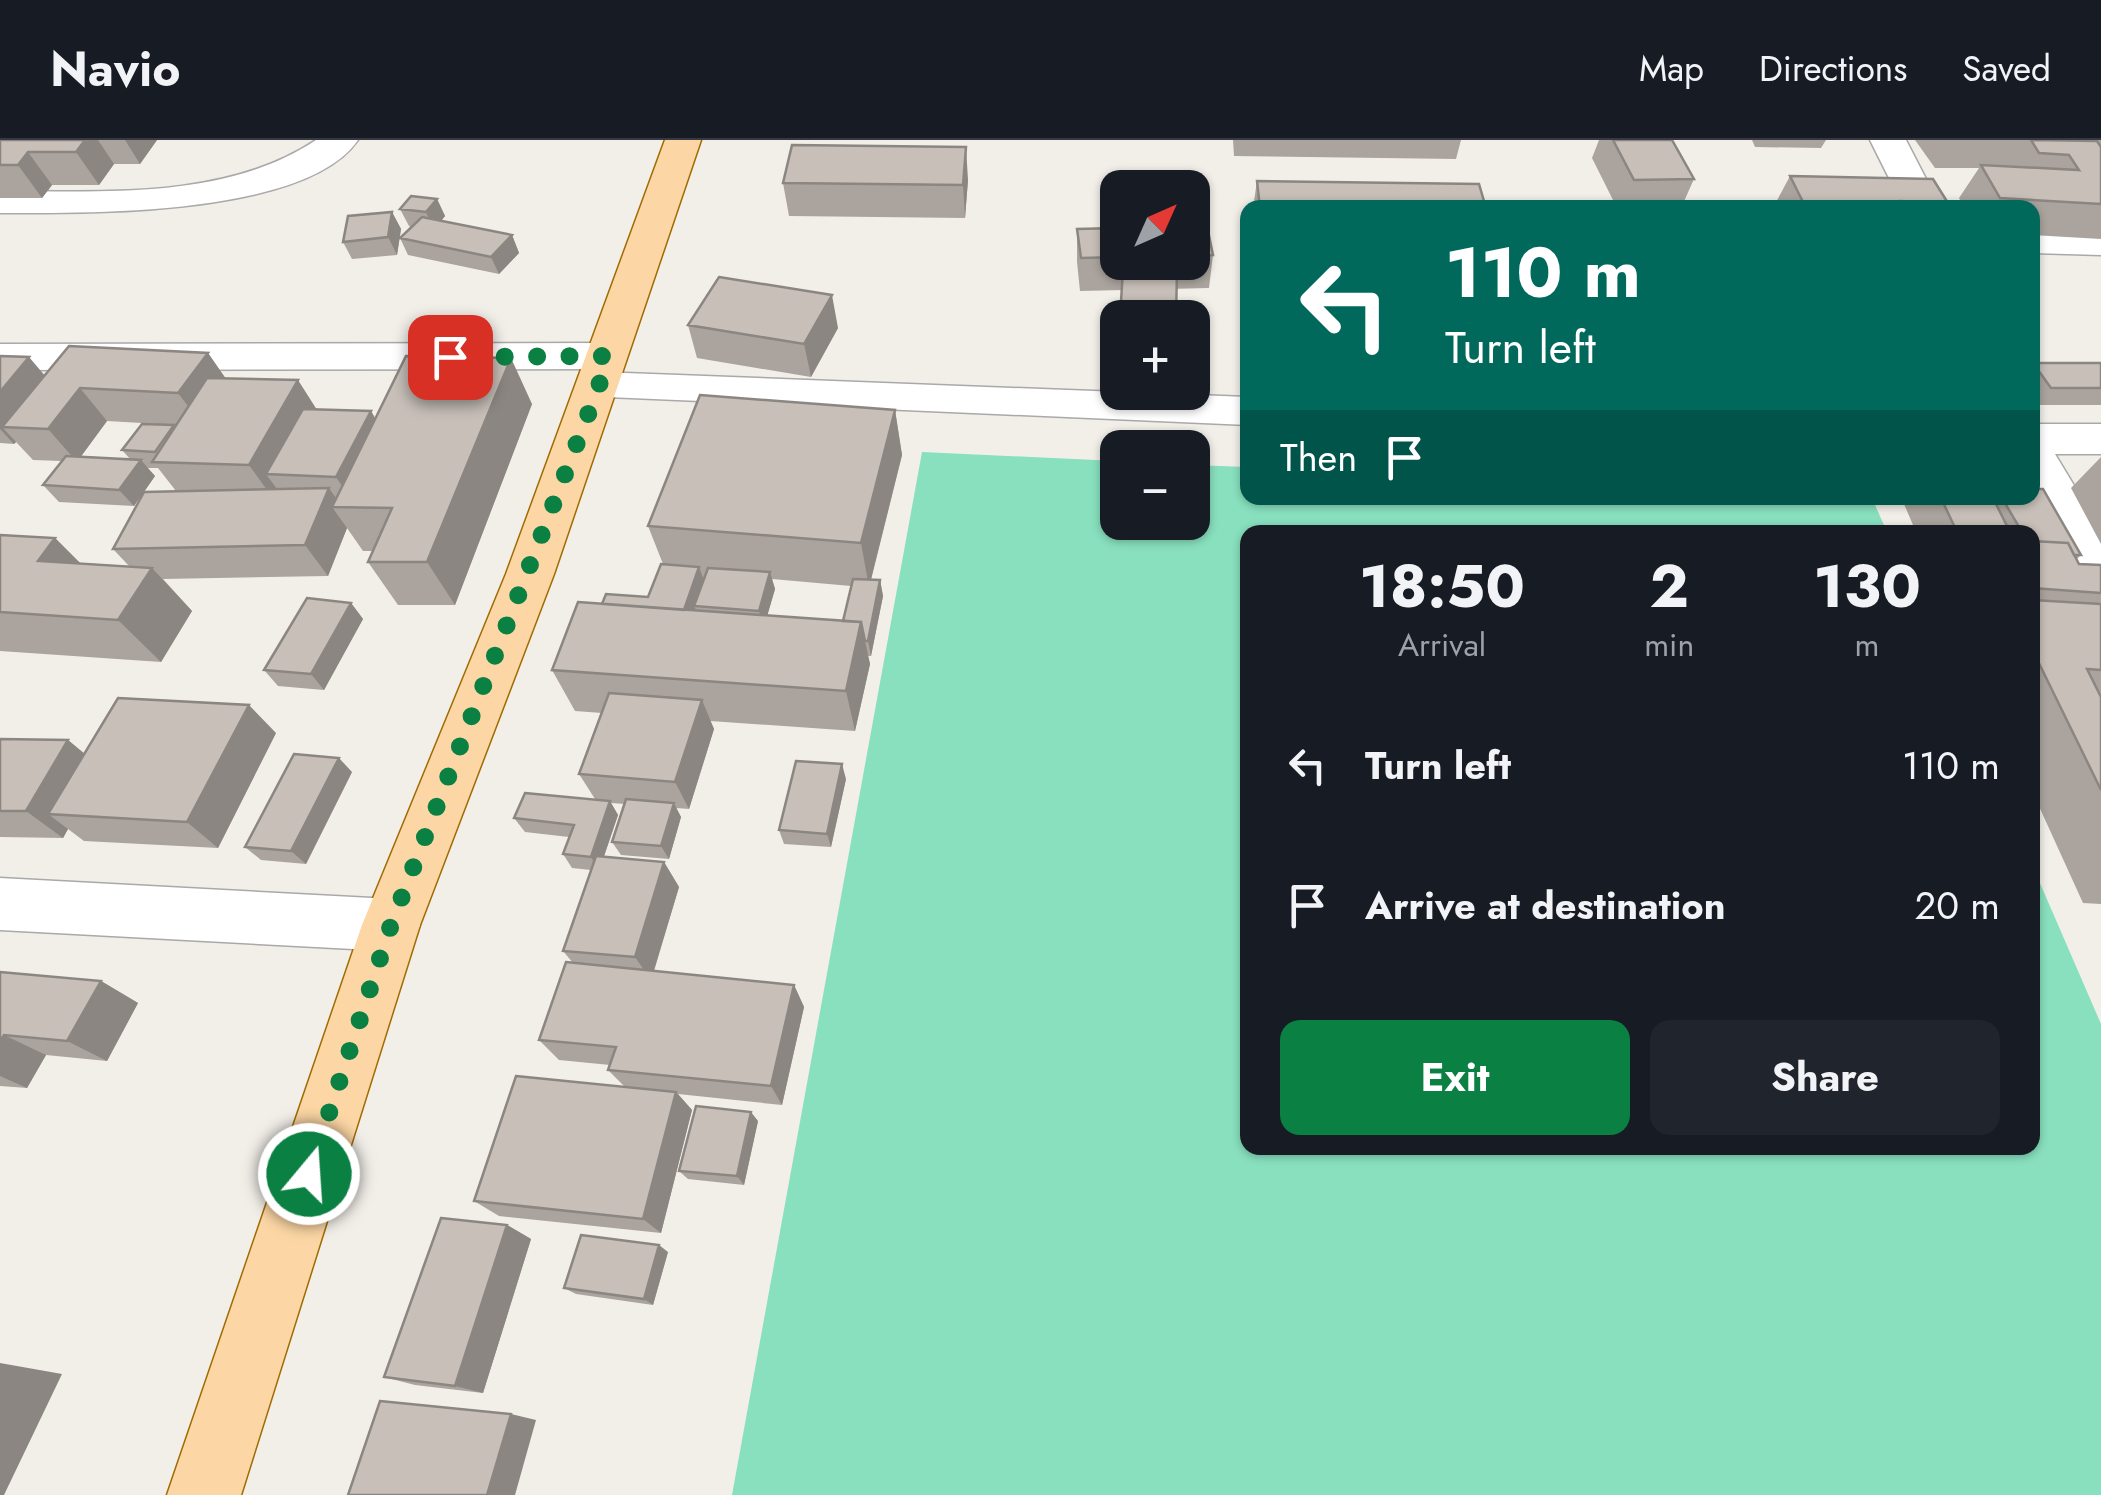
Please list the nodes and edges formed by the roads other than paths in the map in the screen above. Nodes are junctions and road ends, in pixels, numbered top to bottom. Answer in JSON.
{"nodes":[{"id":1,"x":340,"y":140,"type":"edge"},
{"id":2,"x":684,"y":140,"type":"edge"},
{"id":3,"x":1888,"y":140,"type":"edge"},
{"id":4,"x":1919,"y":200,"type":"edge"},
{"id":5,"x":0,"y":202,"type":"edge"},
{"id":6,"x":2040,"y":242,"type":"edge"},
{"id":7,"x":2101,"y":244,"type":"edge"},
{"id":8,"x":0,"y":357,"type":"edge"},
{"id":9,"x":602,"y":371,"type":"junction"},
{"id":10,"x":1240,"y":411,"type":"edge"},
{"id":11,"x":2040,"y":438,"type":"edge"},
{"id":12,"x":2101,"y":439,"type":"edge"},
{"id":13,"x":2040,"y":466,"type":"edge"},
{"id":14,"x":2101,"y":570,"type":"edge"},
{"id":15,"x":0,"y":904,"type":"edge"},
{"id":16,"x":391,"y":925,"type":"junction"},
{"id":17,"x":204,"y":1495,"type":"edge"}],
"edges":[{"from":1,"to":5,"type":"street"},
{"from":2,"to":9,"type":"main road"},
{"from":3,"to":4,"type":"street"},
{"from":6,"to":7,"type":"street"},
{"from":8,"to":9,"type":"street"},
{"from":9,"to":10,"type":"street"},
{"from":9,"to":16,"type":"main road"},
{"from":11,"to":12,"type":"street"},
{"from":13,"to":14,"type":"street"},
{"from":15,"to":16,"type":"street"},
{"from":16,"to":17,"type":"main road"}]}
